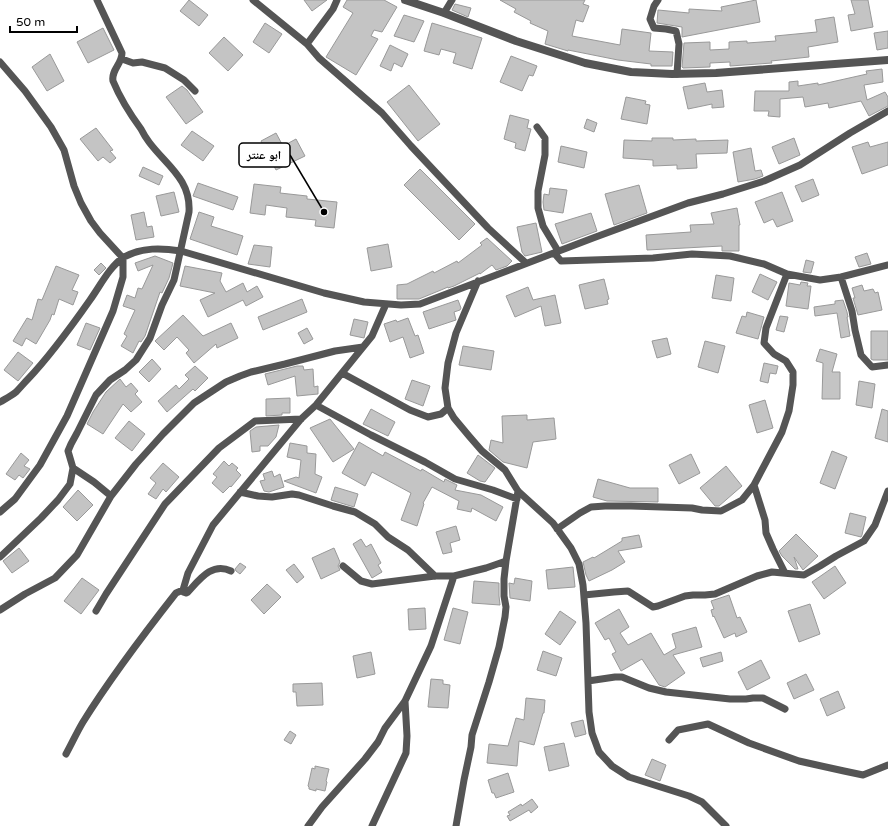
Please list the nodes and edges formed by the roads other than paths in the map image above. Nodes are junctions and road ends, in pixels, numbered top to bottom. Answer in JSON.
{"nodes":[{"id":1,"x":97,"y":0,"type":"edge"},
{"id":2,"x":253,"y":0,"type":"edge"},
{"id":3,"x":337,"y":0,"type":"edge"},
{"id":4,"x":405,"y":0,"type":"edge"},
{"id":5,"x":452,"y":0,"type":"edge"},
{"id":6,"x":658,"y":0,"type":"edge"},
{"id":7,"x":444,"y":13,"type":"junction"},
{"id":8,"x":307,"y":44,"type":"junction"},
{"id":9,"x":122,"y":59,"type":"junction"},
{"id":10,"x":888,"y":60,"type":"edge"},
{"id":11,"x":0,"y":62,"type":"edge"},
{"id":12,"x":678,"y":74,"type":"junction"},
{"id":13,"x":195,"y":91,"type":"dead end"},
{"id":14,"x":888,"y":111,"type":"edge"},
{"id":15,"x":537,"y":127,"type":"dead end"},
{"id":16,"x":181,"y":251,"type":"junction"},
{"id":17,"x":556,"y":252,"type":"junction"},
{"id":18,"x":123,"y":258,"type":"junction"},
{"id":19,"x":526,"y":263,"type":"junction"},
{"id":20,"x":888,"y":265,"type":"edge"},
{"id":21,"x":787,"y":274,"type":"junction"},
{"id":22,"x":841,"y":277,"type":"junction"},
{"id":23,"x":478,"y":281,"type":"junction"},
{"id":24,"x":386,"y":304,"type":"junction"},
{"id":25,"x":363,"y":347,"type":"junction"},
{"id":26,"x":888,"y":365,"type":"edge"},
{"id":27,"x":342,"y":374,"type":"junction"},
{"id":28,"x":0,"y":402,"type":"edge"},
{"id":29,"x":316,"y":405,"type":"junction"},
{"id":30,"x":448,"y":408,"type":"junction"},
{"id":31,"x":301,"y":419,"type":"junction"},
{"id":32,"x":74,"y":468,"type":"junction"},
{"id":33,"x":754,"y":485,"type":"junction"},
{"id":34,"x":518,"y":491,"type":"junction"},
{"id":35,"x":888,"y":491,"type":"edge"},
{"id":36,"x":240,"y":492,"type":"junction"},
{"id":37,"x":111,"y":496,"type":"junction"},
{"id":38,"x":517,"y":499,"type":"junction"},
{"id":39,"x":0,"y":512,"type":"edge"},
{"id":40,"x":557,"y":529,"type":"junction"},
{"id":41,"x":0,"y":557,"type":"edge"},
{"id":42,"x":506,"y":561,"type":"junction"},
{"id":43,"x":343,"y":566,"type":"dead end"},
{"id":44,"x":230,"y":571,"type":"dead end"},
{"id":45,"x":786,"y":573,"type":"junction"},
{"id":46,"x":435,"y":576,"type":"junction"},
{"id":47,"x":454,"y":576,"type":"junction"},
{"id":48,"x":183,"y":590,"type":"junction"},
{"id":49,"x":584,"y":595,"type":"junction"},
{"id":50,"x":0,"y":610,"type":"edge"},
{"id":51,"x":96,"y":612,"type":"dead end"},
{"id":52,"x":588,"y":681,"type":"junction"},
{"id":53,"x":405,"y":701,"type":"junction"},
{"id":54,"x":784,"y":709,"type":"dead end"},
{"id":55,"x":669,"y":740,"type":"dead end"},
{"id":56,"x":66,"y":754,"type":"dead end"},
{"id":57,"x":888,"y":765,"type":"edge"},
{"id":58,"x":308,"y":826,"type":"edge"},
{"id":59,"x":372,"y":826,"type":"edge"},
{"id":60,"x":456,"y":826,"type":"edge"},
{"id":61,"x":726,"y":826,"type":"edge"}],
"edges":[{"from":1,"to":9,"type":"street"},
{"from":2,"to":8,"type":"street"},
{"from":3,"to":8,"type":"street"},
{"from":4,"to":7,"type":"street"},
{"from":5,"to":7,"type":"street"},
{"from":6,"to":12,"type":"street"},
{"from":7,"to":12,"type":"street"},
{"from":8,"to":19,"type":"street"},
{"from":9,"to":13,"type":"street"},
{"from":9,"to":16,"type":"street"},
{"from":10,"to":12,"type":"street"},
{"from":11,"to":18,"type":"street"},
{"from":14,"to":17,"type":"street"},
{"from":15,"to":17,"type":"street"},
{"from":16,"to":18,"type":"street"},
{"from":16,"to":24,"type":"street"},
{"from":16,"to":32,"type":"street"},
{"from":17,"to":19,"type":"street"},
{"from":17,"to":21,"type":"street"},
{"from":18,"to":28,"type":"street"},
{"from":18,"to":39,"type":"street"},
{"from":19,"to":23,"type":"street"},
{"from":20,"to":22,"type":"street"},
{"from":21,"to":22,"type":"street"},
{"from":21,"to":33,"type":"street"},
{"from":22,"to":26,"type":"street"},
{"from":23,"to":24,"type":"street"},
{"from":23,"to":30,"type":"street"},
{"from":24,"to":25,"type":"street"},
{"from":25,"to":27,"type":"street"},
{"from":25,"to":37,"type":"street"},
{"from":27,"to":29,"type":"street"},
{"from":27,"to":30,"type":"street"},
{"from":29,"to":31,"type":"street"},
{"from":29,"to":38,"type":"street"},
{"from":30,"to":34,"type":"street"},
{"from":31,"to":36,"type":"street"},
{"from":31,"to":51,"type":"street"},
{"from":32,"to":37,"type":"street"},
{"from":32,"to":41,"type":"street"},
{"from":33,"to":40,"type":"street"},
{"from":33,"to":45,"type":"street"},
{"from":34,"to":38,"type":"street"},
{"from":34,"to":40,"type":"street"},
{"from":35,"to":45,"type":"street"},
{"from":36,"to":46,"type":"street"},
{"from":36,"to":48,"type":"street"},
{"from":37,"to":50,"type":"street"},
{"from":38,"to":42,"type":"street"},
{"from":40,"to":49,"type":"street"},
{"from":42,"to":47,"type":"street"},
{"from":42,"to":60,"type":"street"},
{"from":43,"to":46,"type":"street"},
{"from":44,"to":48,"type":"street"},
{"from":45,"to":49,"type":"street"},
{"from":46,"to":47,"type":"street"},
{"from":47,"to":53,"type":"street"},
{"from":48,"to":56,"type":"street"},
{"from":49,"to":52,"type":"street"},
{"from":52,"to":54,"type":"street"},
{"from":52,"to":61,"type":"street"},
{"from":53,"to":58,"type":"street"},
{"from":53,"to":59,"type":"street"},
{"from":55,"to":57,"type":"street"}]}
